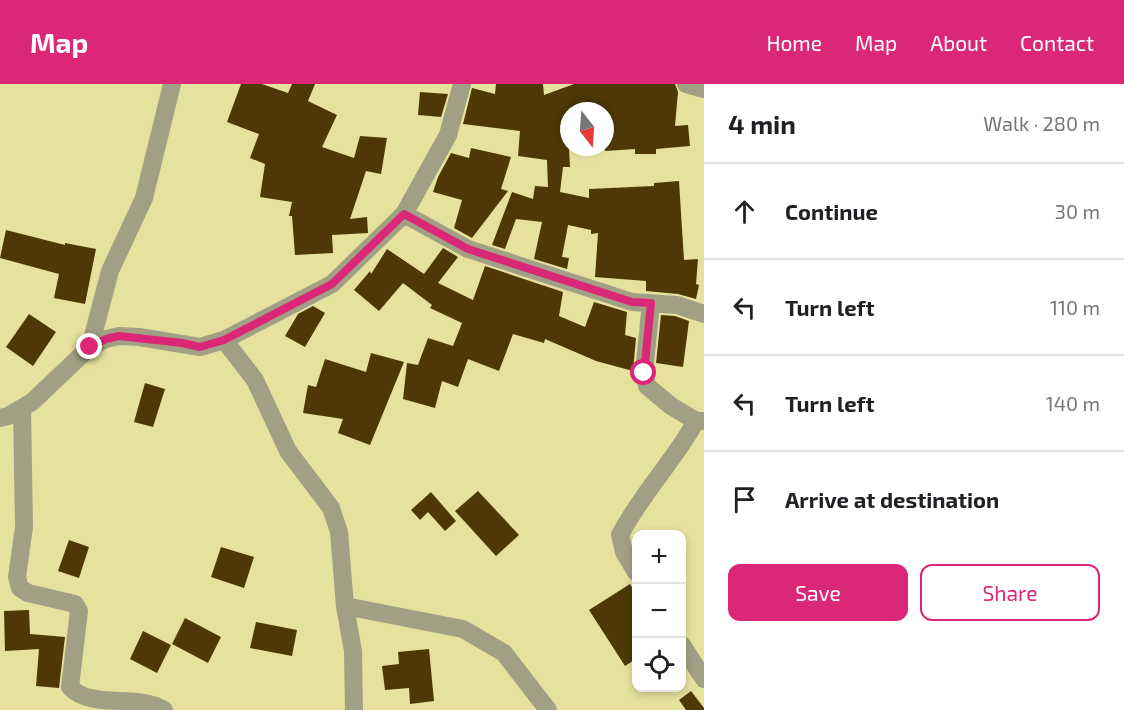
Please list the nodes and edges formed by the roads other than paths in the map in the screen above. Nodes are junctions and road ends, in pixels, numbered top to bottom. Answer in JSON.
{"nodes":[{"id":1,"x":172,"y":84,"type":"edge"},
{"id":2,"x":462,"y":84,"type":"edge"},
{"id":3,"x":687,"y":84,"type":"edge"},
{"id":4,"x":704,"y":88,"type":"edge"},
{"id":5,"x":404,"y":214,"type":"junction"},
{"id":6,"x":651,"y":303,"type":"junction"},
{"id":7,"x":704,"y":314,"type":"edge"},
{"id":8,"x":224,"y":340,"type":"junction"},
{"id":9,"x":90,"y":347,"type":"junction"},
{"id":10,"x":22,"y":408,"type":"junction"},
{"id":11,"x":0,"y":418,"type":"edge"},
{"id":12,"x":700,"y":421,"type":"edge"},
{"id":13,"x":632,"y":565,"type":"edge"},
{"id":14,"x":345,"y":606,"type":"junction"},
{"id":15,"x":686,"y":652,"type":"edge"},
{"id":16,"x":704,"y":679,"type":"edge"},
{"id":17,"x":164,"y":710,"type":"edge"},
{"id":18,"x":354,"y":710,"type":"edge"},
{"id":19,"x":548,"y":710,"type":"edge"}],
"edges":[{"from":1,"to":9,"type":"street"},
{"from":2,"to":5,"type":"street"},
{"from":3,"to":4,"type":"street"},
{"from":5,"to":6,"type":"street"},
{"from":5,"to":8,"type":"street"},
{"from":6,"to":7,"type":"street"},
{"from":6,"to":12,"type":"street"},
{"from":8,"to":9,"type":"street"},
{"from":8,"to":14,"type":"street"},
{"from":9,"to":10,"type":"street"},
{"from":10,"to":11,"type":"street"},
{"from":10,"to":17,"type":"street"},
{"from":12,"to":13,"type":"street"},
{"from":14,"to":18,"type":"street"},
{"from":14,"to":19,"type":"street"},
{"from":15,"to":16,"type":"street"}]}
